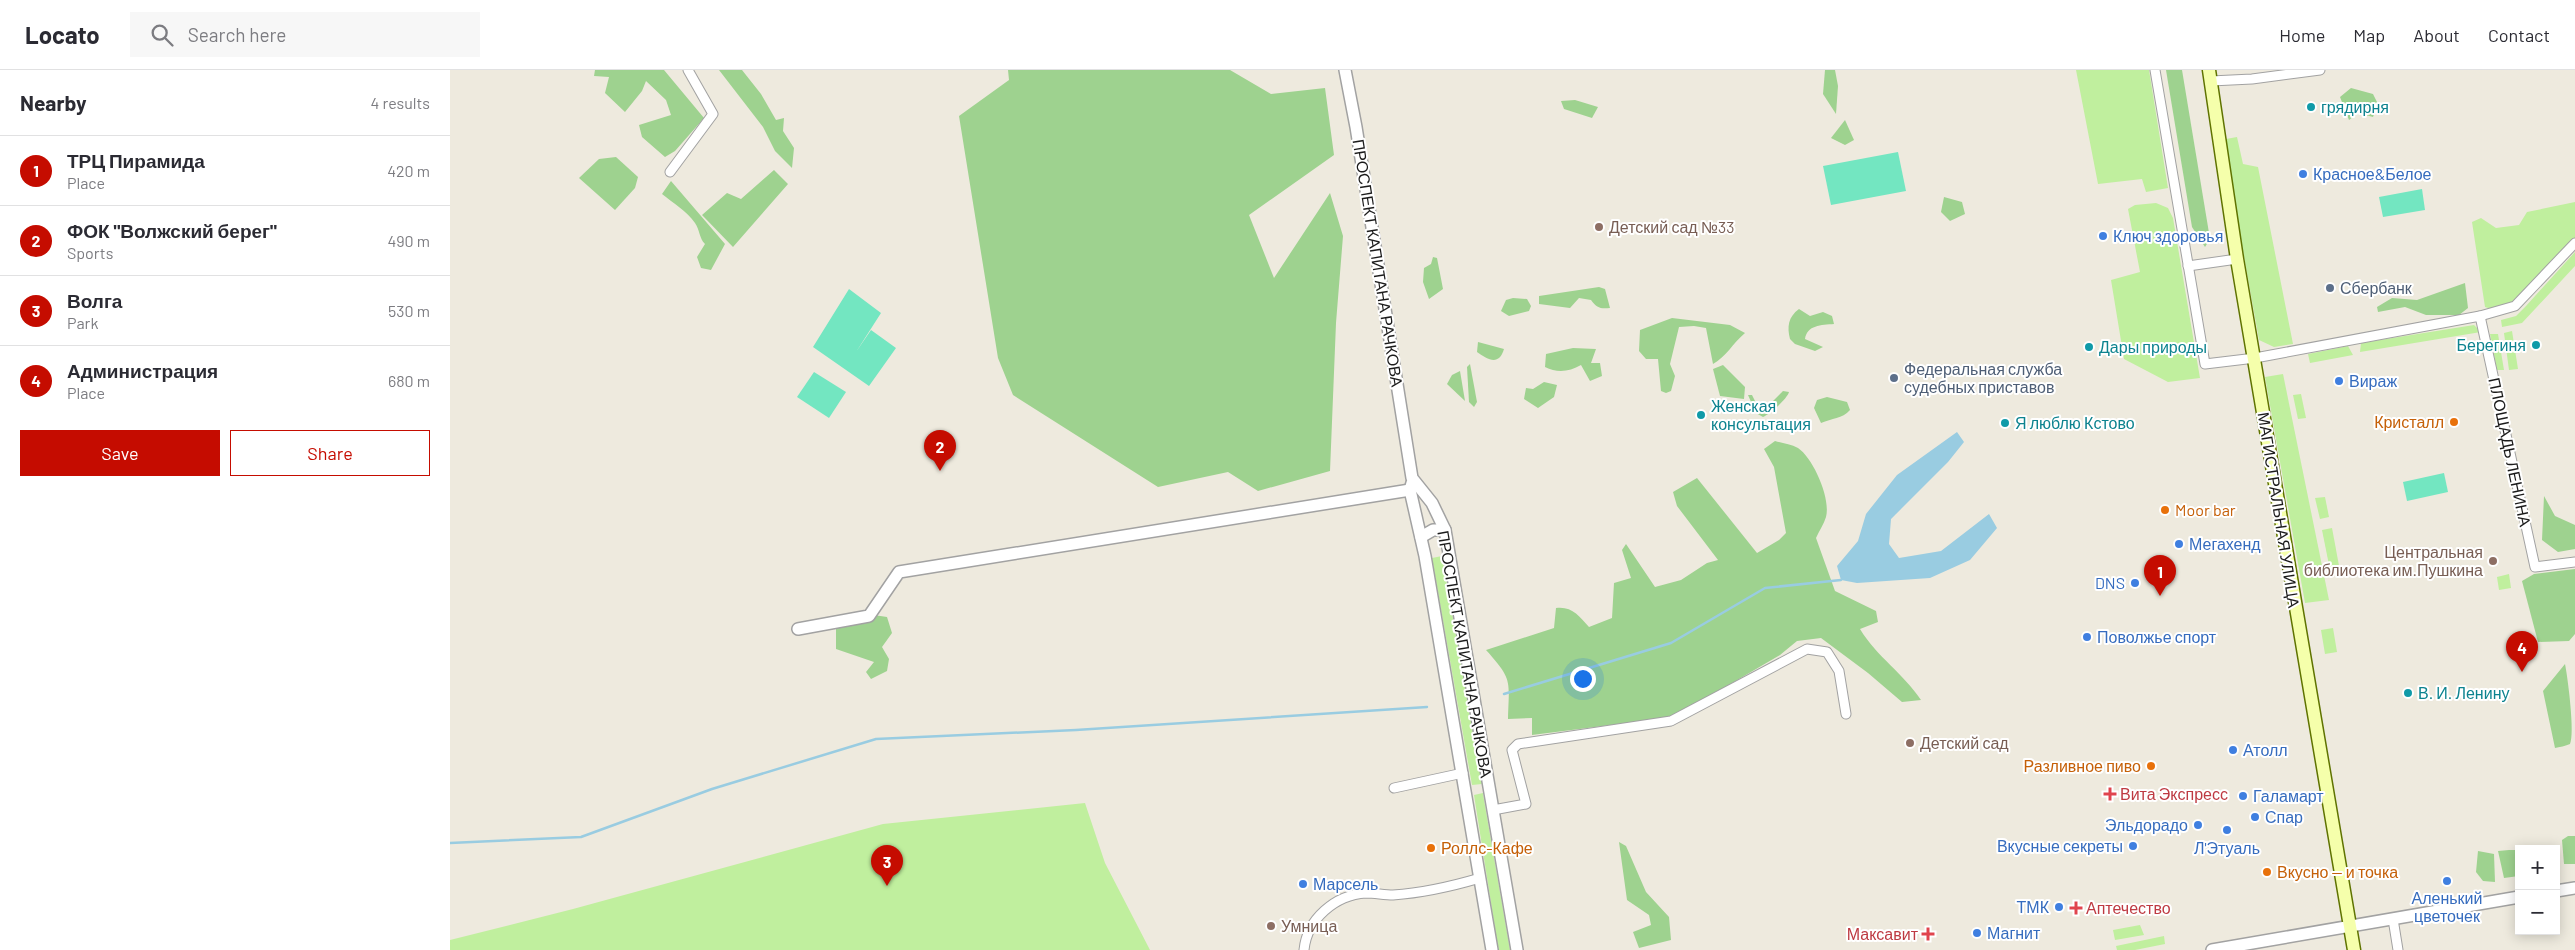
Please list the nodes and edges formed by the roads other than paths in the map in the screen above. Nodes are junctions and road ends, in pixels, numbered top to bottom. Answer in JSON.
{"nodes":[{"id":1,"x":688,"y":70,"type":"edge"},
{"id":2,"x":1345,"y":70,"type":"edge"},
{"id":3,"x":2155,"y":70,"type":"edge"},
{"id":4,"x":2320,"y":70,"type":"edge"},
{"id":5,"x":2210,"y":75,"type":"edge"},
{"id":6,"x":670,"y":172,"type":"dead end"},
{"id":7,"x":2575,"y":242,"type":"edge"},
{"id":8,"x":2237,"y":259,"type":"junction"},
{"id":9,"x":2188,"y":266,"type":"junction"},
{"id":10,"x":2480,"y":316,"type":"junction"},
{"id":11,"x":2255,"y":358,"type":"junction"},
{"id":12,"x":1411,"y":484,"type":"junction"},
{"id":13,"x":1445,"y":530,"type":"junction"},
{"id":14,"x":1421,"y":537,"type":"junction"},
{"id":15,"x":2575,"y":562,"type":"edge"},
{"id":16,"x":798,"y":629,"type":"dead end"},
{"id":17,"x":1846,"y":714,"type":"dead end"},
{"id":18,"x":1463,"y":773,"type":"junction"},
{"id":19,"x":1394,"y":788,"type":"dead end"},
{"id":20,"x":1493,"y":810,"type":"junction"},
{"id":21,"x":1480,"y":878,"type":"junction"},
{"id":22,"x":2575,"y":888,"type":"edge"},
{"id":23,"x":2560,"y":890,"type":"edge"},
{"id":24,"x":2515,"y":898,"type":"edge"},
{"id":25,"x":2393,"y":919,"type":"junction"},
{"id":26,"x":2351,"y":928,"type":"junction"},
{"id":27,"x":1304,"y":950,"type":"edge"},
{"id":28,"x":1492,"y":950,"type":"edge"},
{"id":29,"x":1517,"y":950,"type":"edge"},
{"id":30,"x":2212,"y":950,"type":"edge"},
{"id":31,"x":2354,"y":950,"type":"edge"},
{"id":32,"x":2398,"y":950,"type":"edge"}],
"edges":[{"from":1,"to":6,"type":"street"},
{"from":2,"to":12,"type":"street","name":"ПРОСПЕКТ КАПИТАНА РАЧКОВА"},
{"from":3,"to":9,"type":"street"},
{"from":4,"to":5,"type":"street"},
{"from":5,"to":8,"type":"main road","name":"МАГИСТРАЛЬНАЯ УЛИЦА"},
{"from":7,"to":10,"type":"street"},
{"from":8,"to":9,"type":"street"},
{"from":8,"to":11,"type":"main road","name":"МАГИСТРАЛЬНАЯ УЛИЦА"},
{"from":9,"to":11,"type":"street"},
{"from":10,"to":11,"type":"street"},
{"from":10,"to":15,"type":"street","name":"ПЛОЩАДЬ ЛЕНИНА"},
{"from":11,"to":26,"type":"main road","name":"МАГИСТРАЛЬНАЯ УЛИЦА"},
{"from":12,"to":13,"type":"street","name":"ПРОСПЕКТ КАПИТАНА РАЧКОВА"},
{"from":12,"to":14,"type":"street"},
{"from":12,"to":16,"type":"street"},
{"from":13,"to":14,"type":"street"},
{"from":13,"to":20,"type":"street","name":"ПРОСПЕКТ КАПИТАНА РАЧКОВА"},
{"from":14,"to":18,"type":"street"},
{"from":17,"to":20,"type":"street"},
{"from":18,"to":19,"type":"street"},
{"from":18,"to":21,"type":"street"},
{"from":20,"to":29,"type":"street","name":"ПРОСПЕКТ КАПИТАНА РАЧКОВА"},
{"from":21,"to":27,"type":"street"},
{"from":21,"to":28,"type":"street"},
{"from":22,"to":23,"type":"street"},
{"from":24,"to":25,"type":"street"},
{"from":25,"to":26,"type":"street"},
{"from":25,"to":32,"type":"street"},
{"from":26,"to":30,"type":"street"},
{"from":26,"to":31,"type":"main road","name":"МАГИСТРАЛЬНАЯ УЛИЦА"}]}
